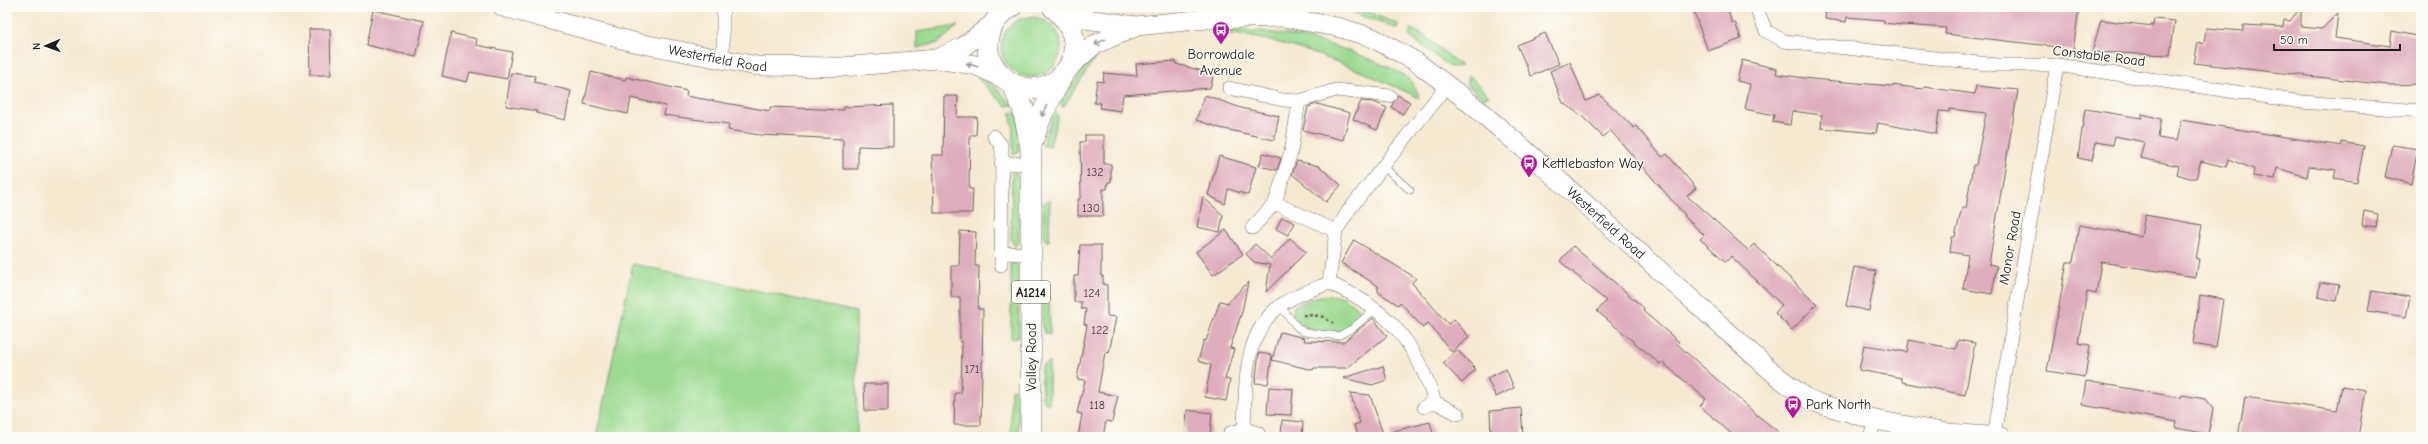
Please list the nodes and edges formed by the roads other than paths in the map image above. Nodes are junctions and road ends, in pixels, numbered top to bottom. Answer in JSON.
{"nodes":[{"id":1,"x":503,"y":7,"type":"edge"},
{"id":2,"x":723,"y":7,"type":"edge"},
{"id":3,"x":1756,"y":7,"type":"edge"},
{"id":4,"x":1059,"y":11,"type":"edge"},
{"id":5,"x":1004,"y":12,"type":"edge"},
{"id":6,"x":1282,"y":12,"type":"edge"},
{"id":7,"x":1136,"y":26,"type":"junction"},
{"id":8,"x":937,"y":59,"type":"junction"},
{"id":9,"x":723,"y":60,"type":"junction"},
{"id":10,"x":2057,"y":65,"type":"junction"},
{"id":11,"x":1065,"y":72,"type":"junction"},
{"id":12,"x":1008,"y":82,"type":"junction"},
{"id":13,"x":1447,"y":85,"type":"junction"},
{"id":14,"x":1229,"y":88,"type":"dead end"},
{"id":15,"x":1390,"y":96,"type":"dead end"},
{"id":16,"x":1299,"y":101,"type":"junction"},
{"id":17,"x":2421,"y":111,"type":"edge"},
{"id":18,"x":994,"y":136,"type":"dead end"},
{"id":19,"x":1031,"y":156,"type":"junction"},
{"id":20,"x":1001,"y":163,"type":"junction"},
{"id":21,"x":1384,"y":167,"type":"junction"},
{"id":22,"x":1410,"y":190,"type":"dead end"},
{"id":23,"x":1275,"y":203,"type":"junction"},
{"id":24,"x":1252,"y":228,"type":"dead end"},
{"id":25,"x":1336,"y":231,"type":"junction"},
{"id":26,"x":1031,"y":254,"type":"junction"},
{"id":27,"x":1330,"y":283,"type":"junction"},
{"id":28,"x":1376,"y":308,"type":"junction"},
{"id":29,"x":1283,"y":311,"type":"junction"},
{"id":30,"x":1458,"y":414,"type":"dead end"},
{"id":31,"x":1872,"y":428,"type":"edge"},
{"id":32,"x":1244,"y":429,"type":"junction"},
{"id":33,"x":1230,"y":433,"type":"dead end"},
{"id":34,"x":1258,"y":433,"type":"dead end"},
{"id":35,"x":1997,"y":436,"type":"edge"},
{"id":36,"x":1030,"y":437,"type":"edge"}],
"edges":[{"from":1,"to":9,"type":"main road","name":"Westerfield Road"},
{"from":2,"to":9,"type":"street"},
{"from":3,"to":10,"type":"street","name":"Constable Road"},
{"from":4,"to":7,"type":"main road","name":"Westerfield Road"},
{"from":4,"to":11,"type":"main road","name":"Valley Road"},
{"from":5,"to":8,"type":"main road","name":"Westerfield Road"},
{"from":5,"to":12,"type":"main road","name":"Valley Road"},
{"from":6,"to":7,"type":"main road","name":"Westerfield Road"},
{"from":6,"to":13,"type":"main road","name":"Westerfield Road"},
{"from":7,"to":11,"type":"main road","name":"Westerfield Road","one_way":true},
{"from":8,"to":9,"type":"main road","name":"Westerfield Road"},
{"from":12,"to":8,"type":"main road","name":"Westerfield Road","one_way":true},
{"from":10,"to":17,"type":"street","name":"Constable Road"},
{"from":10,"to":35,"type":"street","name":"Manor Road"},
{"from":11,"to":12,"type":"main road"},
{"from":11,"to":19,"type":"main road","name":"Valley Road","number":"A1214","one_way":true},
{"from":12,"to":19,"type":"main road","name":"Valley Road","number":"A1214"},
{"from":13,"to":21,"type":"street"},
{"from":13,"to":31,"type":"main road","name":"Westerfield Road"},
{"from":14,"to":16,"type":"street"},
{"from":15,"to":16,"type":"street"},
{"from":16,"to":23,"type":"street"},
{"from":18,"to":20,"type":"street"},
{"from":19,"to":20,"type":"street"},
{"from":19,"to":26,"type":"main road","name":"Valley Road","number":"A1214"},
{"from":20,"to":26,"type":"street"},
{"from":21,"to":22,"type":"lane"},
{"from":21,"to":25,"type":"street"},
{"from":23,"to":24,"type":"street"},
{"from":23,"to":25,"type":"street"},
{"from":25,"to":27,"type":"street"},
{"from":26,"to":36,"type":"main road","name":"Valley Road","number":"A1214"},
{"from":27,"to":28,"type":"street"},
{"from":27,"to":29,"type":"street"},
{"from":28,"to":29,"type":"lane"},
{"from":28,"to":30,"type":"street"},
{"from":29,"to":32,"type":"street"},
{"from":31,"to":35,"type":"main road","name":"Westerfield Road"},
{"from":32,"to":33,"type":"street"},
{"from":32,"to":34,"type":"street"}]}
